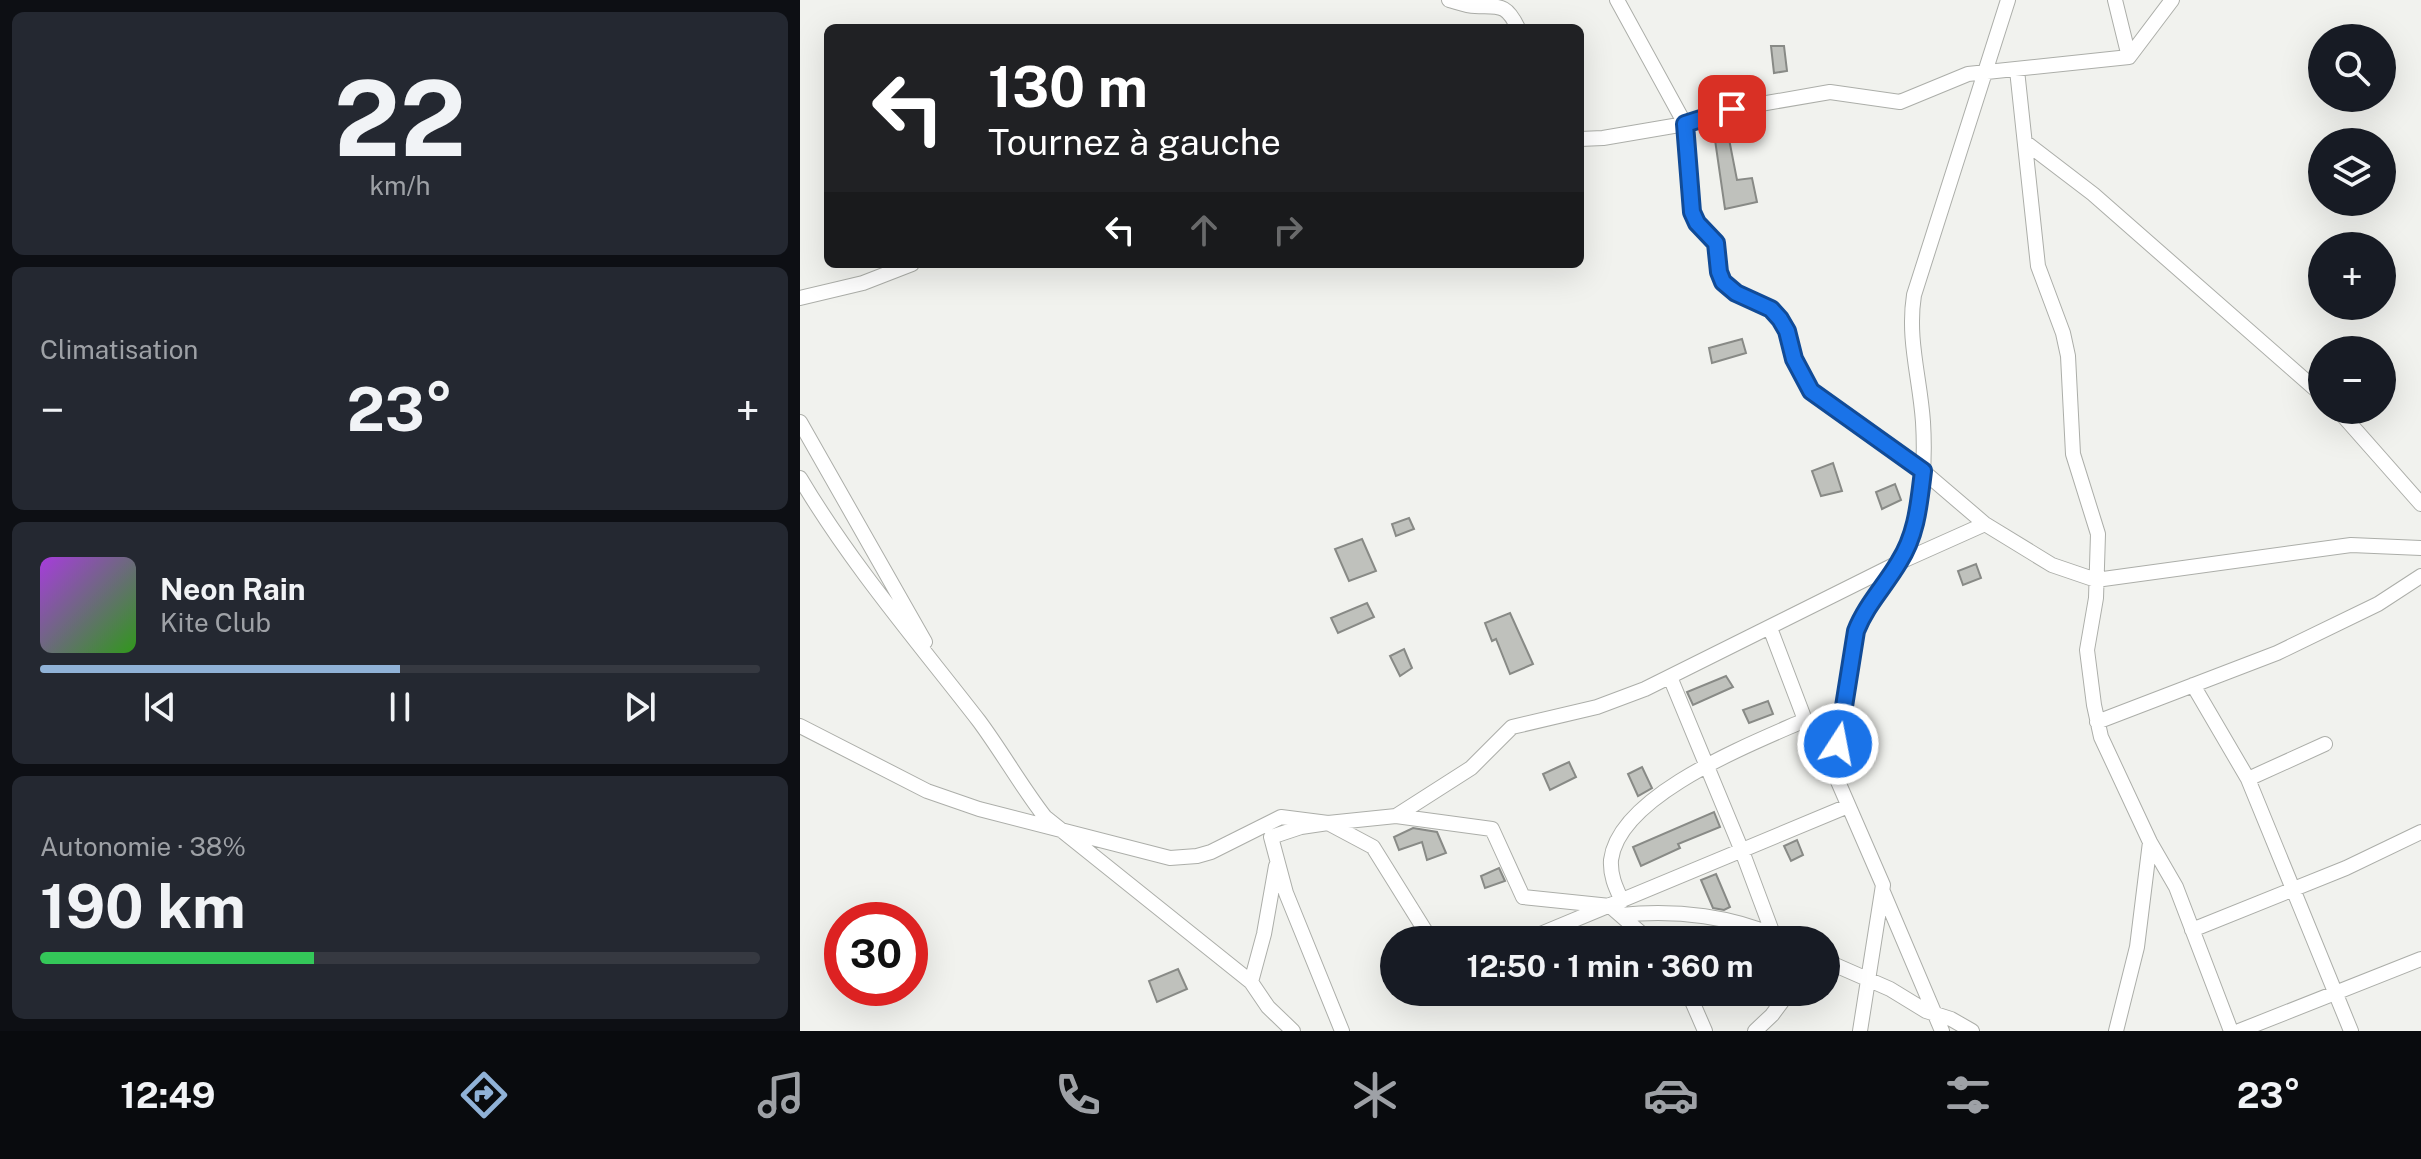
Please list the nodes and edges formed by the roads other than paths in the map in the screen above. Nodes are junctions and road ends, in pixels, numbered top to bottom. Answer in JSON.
{"nodes":[{"id":1,"x":1449,"y":0,"type":"edge"},
{"id":2,"x":1617,"y":0,"type":"edge"},
{"id":3,"x":2008,"y":0,"type":"edge"},
{"id":4,"x":2115,"y":0,"type":"edge"},
{"id":5,"x":2172,"y":0,"type":"edge"},
{"id":6,"x":1516,"y":24,"type":"edge"},
{"id":7,"x":2129,"y":57,"type":"junction"},
{"id":8,"x":2017,"y":70,"type":"junction"},
{"id":9,"x":1983,"y":72,"type":"junction"},
{"id":10,"x":1685,"y":124,"type":"junction"},
{"id":11,"x":1584,"y":139,"type":"edge"},
{"id":12,"x":2025,"y":142,"type":"junction"},
{"id":13,"x":902,"y":268,"type":"edge"},
{"id":14,"x":800,"y":298,"type":"edge"},
{"id":15,"x":2308,"y":383,"type":"edge"},
{"id":16,"x":800,"y":422,"type":"edge"},
{"id":17,"x":2350,"y":424,"type":"edge"},
{"id":18,"x":1923,"y":471,"type":"junction"},
{"id":19,"x":800,"y":478,"type":"edge"},
{"id":20,"x":2421,"y":504,"type":"edge"},
{"id":21,"x":1985,"y":524,"type":"junction"},
{"id":22,"x":2421,"y":548,"type":"edge"},
{"id":23,"x":1900,"y":562,"type":"junction"},
{"id":24,"x":2421,"y":576,"type":"edge"},
{"id":25,"x":2096,"y":580,"type":"junction"},
{"id":26,"x":1770,"y":628,"type":"junction"},
{"id":27,"x":943,"y":674,"type":"junction"},
{"id":28,"x":1670,"y":677,"type":"junction"},
{"id":29,"x":2193,"y":685,"type":"junction"},
{"id":30,"x":1805,"y":720,"type":"junction"},
{"id":31,"x":2097,"y":722,"type":"junction"},
{"id":32,"x":800,"y":726,"type":"edge"},
{"id":33,"x":2325,"y":744,"type":"dead end"},
{"id":34,"x":1706,"y":765,"type":"junction"},
{"id":35,"x":1833,"y":770,"type":"junction"},
{"id":36,"x":2248,"y":779,"type":"junction"},
{"id":37,"x":1848,"y":806,"type":"junction"},
{"id":38,"x":1396,"y":816,"type":"junction"},
{"id":39,"x":1276,"y":818,"type":"junction"},
{"id":40,"x":1328,"y":823,"type":"junction"},
{"id":41,"x":1060,"y":829,"type":"junction"},
{"id":42,"x":2421,"y":832,"type":"edge"},
{"id":43,"x":1278,"y":835,"type":"junction"},
{"id":44,"x":2150,"y":842,"type":"junction"},
{"id":45,"x":1742,"y":851,"type":"junction"},
{"id":46,"x":1277,"y":859,"type":"junction"},
{"id":47,"x":2293,"y":889,"type":"junction"},
{"id":48,"x":1883,"y":892,"type":"junction"},
{"id":49,"x":1618,"y":907,"type":"junction"},
{"id":50,"x":1422,"y":926,"type":"edge"},
{"id":51,"x":1565,"y":926,"type":"edge"},
{"id":52,"x":1636,"y":926,"type":"edge"},
{"id":53,"x":1748,"y":926,"type":"edge"},
{"id":54,"x":1774,"y":926,"type":"edge"},
{"id":55,"x":2192,"y":930,"type":"junction"},
{"id":56,"x":2421,"y":959,"type":"edge"},
{"id":57,"x":1840,"y":968,"type":"edge"},
{"id":58,"x":1867,"y":980,"type":"junction"},
{"id":59,"x":1251,"y":982,"type":"junction"},
{"id":60,"x":2336,"y":993,"type":"junction"},
{"id":61,"x":1694,"y":1006,"type":"edge"},
{"id":62,"x":1777,"y":1006,"type":"edge"},
{"id":63,"x":1937,"y":1015,"type":"junction"},
{"id":64,"x":1293,"y":1031,"type":"edge"},
{"id":65,"x":1342,"y":1031,"type":"edge"},
{"id":66,"x":1705,"y":1031,"type":"edge"},
{"id":67,"x":1755,"y":1031,"type":"edge"},
{"id":68,"x":1860,"y":1031,"type":"edge"},
{"id":69,"x":1942,"y":1031,"type":"edge"},
{"id":70,"x":1972,"y":1031,"type":"edge"},
{"id":71,"x":2116,"y":1031,"type":"edge"},
{"id":72,"x":2231,"y":1031,"type":"edge"},
{"id":73,"x":2239,"y":1031,"type":"edge"},
{"id":74,"x":2351,"y":1031,"type":"edge"}],
"edges":[{"from":1,"to":6,"type":"street"},
{"from":2,"to":10,"type":"street"},
{"from":3,"to":9,"type":"street"},
{"from":4,"to":7,"type":"street"},
{"from":5,"to":7,"type":"street"},
{"from":7,"to":8,"type":"street"},
{"from":8,"to":9,"type":"street"},
{"from":8,"to":12,"type":"street"},
{"from":9,"to":10,"type":"street"},
{"from":9,"to":18,"type":"street"},
{"from":10,"to":11,"type":"street"},
{"from":10,"to":18,"type":"street"},
{"from":12,"to":15,"type":"street"},
{"from":12,"to":25,"type":"street"},
{"from":13,"to":14,"type":"street"},
{"from":16,"to":27,"type":"street"},
{"from":17,"to":20,"type":"street"},
{"from":18,"to":21,"type":"street"},
{"from":18,"to":23,"type":"street"},
{"from":19,"to":27,"type":"street"},
{"from":21,"to":23,"type":"street"},
{"from":21,"to":25,"type":"street"},
{"from":22,"to":25,"type":"street"},
{"from":23,"to":26,"type":"street"},
{"from":23,"to":35,"type":"street"},
{"from":24,"to":29,"type":"street"},
{"from":25,"to":31,"type":"street"},
{"from":26,"to":28,"type":"street"},
{"from":26,"to":30,"type":"street"},
{"from":27,"to":41,"type":"street"},
{"from":28,"to":34,"type":"street"},
{"from":28,"to":38,"type":"street"},
{"from":29,"to":31,"type":"street"},
{"from":29,"to":36,"type":"street"},
{"from":30,"to":34,"type":"street"},
{"from":30,"to":35,"type":"street"},
{"from":31,"to":44,"type":"street"},
{"from":32,"to":41,"type":"street"},
{"from":33,"to":36,"type":"street"},
{"from":34,"to":45,"type":"street"},
{"from":34,"to":49,"type":"street"},
{"from":35,"to":37,"type":"street"},
{"from":36,"to":47,"type":"street"},
{"from":37,"to":45,"type":"street"},
{"from":37,"to":48,"type":"street"},
{"from":38,"to":40,"type":"street"},
{"from":38,"to":49,"type":"street"},
{"from":39,"to":40,"type":"street"},
{"from":39,"to":41,"type":"street"},
{"from":39,"to":43,"type":"street"},
{"from":40,"to":43,"type":"street"},
{"from":40,"to":50,"type":"street"},
{"from":41,"to":59,"type":"street"},
{"from":42,"to":47,"type":"street"},
{"from":43,"to":46,"type":"street"},
{"from":44,"to":55,"type":"street"},
{"from":44,"to":71,"type":"street"},
{"from":45,"to":49,"type":"street"},
{"from":45,"to":54,"type":"street"},
{"from":46,"to":59,"type":"street"},
{"from":46,"to":65,"type":"street"},
{"from":47,"to":55,"type":"street"},
{"from":47,"to":60,"type":"street"},
{"from":48,"to":58,"type":"street"},
{"from":48,"to":63,"type":"street"},
{"from":49,"to":51,"type":"street"},
{"from":49,"to":52,"type":"street"},
{"from":49,"to":53,"type":"street"},
{"from":55,"to":72,"type":"street"},
{"from":56,"to":60,"type":"street"},
{"from":57,"to":58,"type":"street"},
{"from":58,"to":63,"type":"street"},
{"from":58,"to":68,"type":"street"},
{"from":59,"to":64,"type":"street"},
{"from":60,"to":73,"type":"street"},
{"from":60,"to":74,"type":"street"},
{"from":61,"to":66,"type":"street"},
{"from":62,"to":67,"type":"street"},
{"from":63,"to":69,"type":"street"},
{"from":63,"to":70,"type":"street"}]}
